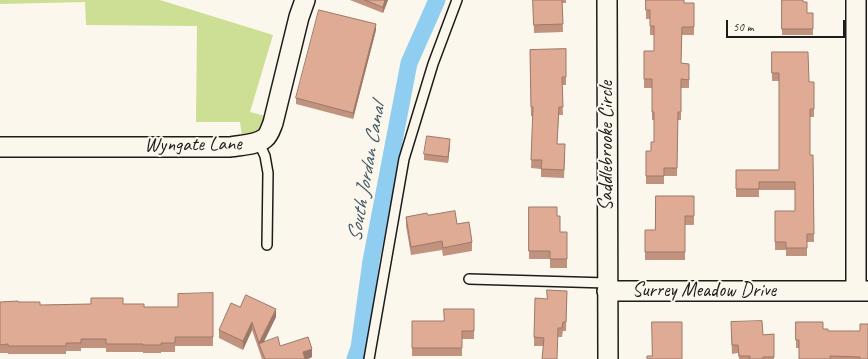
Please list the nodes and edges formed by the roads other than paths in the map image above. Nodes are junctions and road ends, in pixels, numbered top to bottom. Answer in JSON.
{"nodes":[{"id":1,"x":305,"y":0,"type":"edge"},
{"id":2,"x":457,"y":0,"type":"edge"},
{"id":3,"x":607,"y":0,"type":"edge"},
{"id":4,"x":856,"y":0,"type":"edge"},
{"id":5,"x":258,"y":141,"type":"junction"},
{"id":6,"x":0,"y":147,"type":"edge"},
{"id":7,"x":267,"y":245,"type":"dead end"},
{"id":8,"x":469,"y":279,"type":"dead end"},
{"id":9,"x":607,"y":287,"type":"junction"},
{"id":10,"x":862,"y":291,"type":"edge"},
{"id":11,"x":369,"y":359,"type":"edge"},
{"id":12,"x":608,"y":359,"type":"edge"}],
"edges":[{"from":1,"to":5,"type":"street","name":"Wyngate Lane"},
{"from":2,"to":11,"type":"lane"},
{"from":3,"to":9,"type":"street","name":"Saddlebrooke Circle"},
{"from":4,"to":10,"type":"street"},
{"from":5,"to":6,"type":"street","name":"Wyngate Lane"},
{"from":5,"to":7,"type":"lane"},
{"from":8,"to":9,"type":"lane"},
{"from":9,"to":10,"type":"street","name":"Surrey Meadow Drive"},
{"from":9,"to":12,"type":"street","name":"Surrey Meadow Drive"}]}
